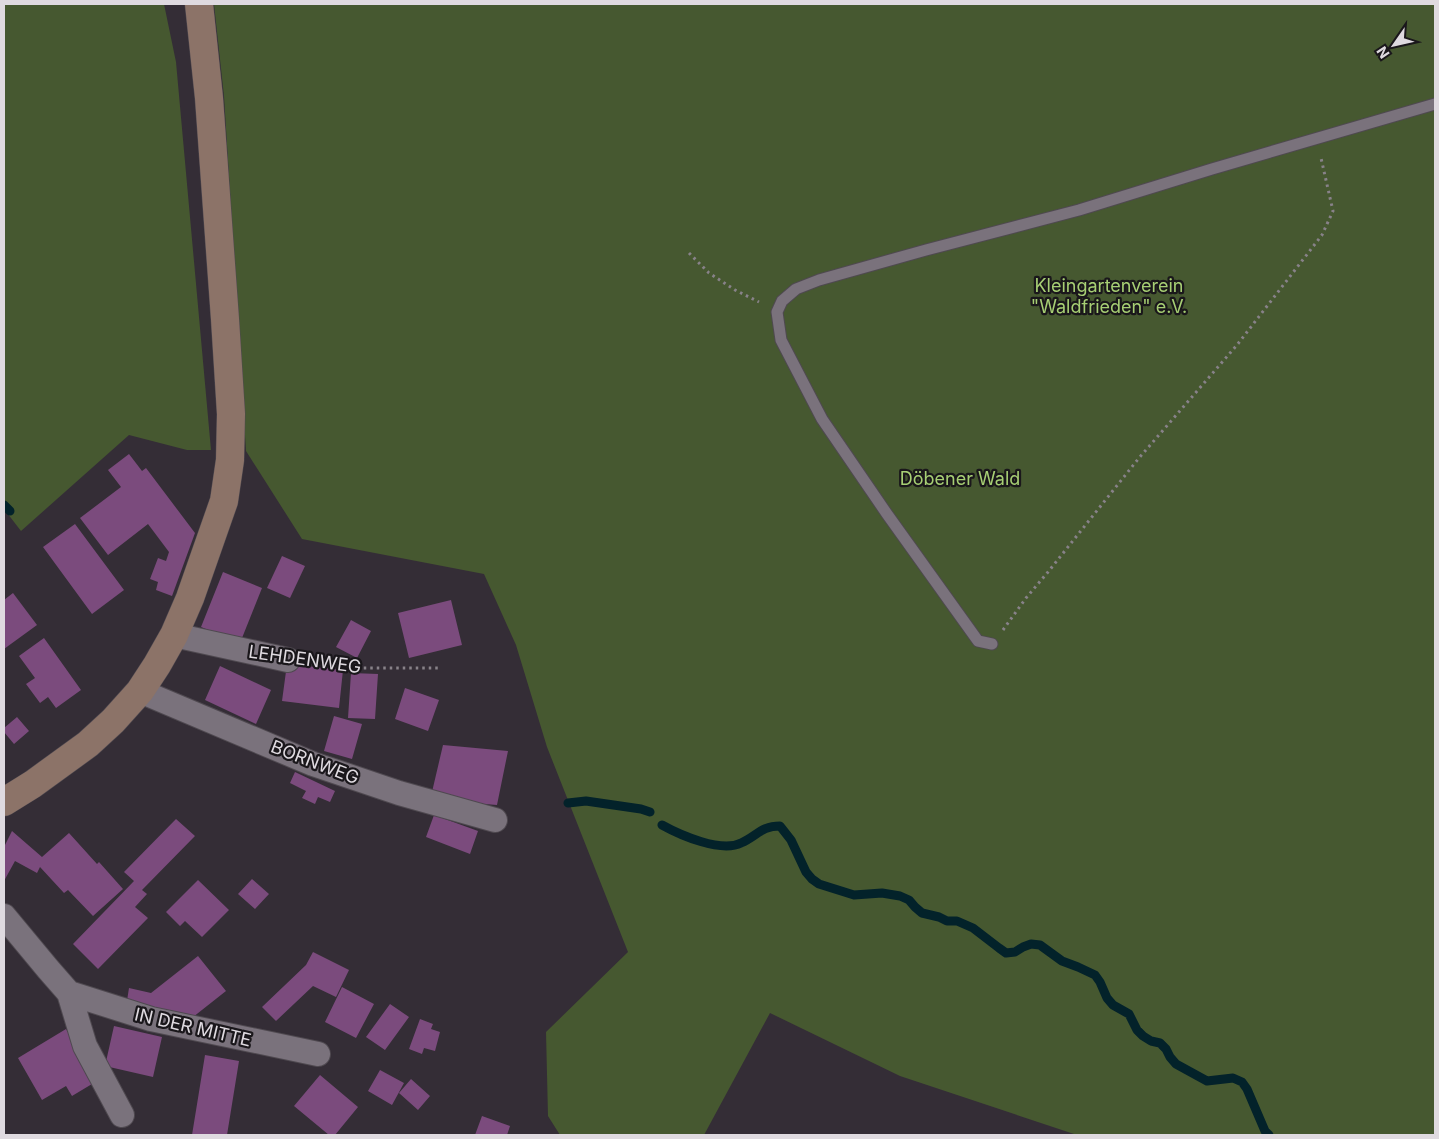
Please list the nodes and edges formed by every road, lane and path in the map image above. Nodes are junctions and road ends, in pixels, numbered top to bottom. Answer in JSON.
{"nodes":[{"id":1,"x":199,"y":4,"type":"edge"},
{"id":2,"x":1435,"y":104,"type":"edge"},
{"id":3,"x":1317,"y":140,"type":"junction"},
{"id":4,"x":689,"y":253,"type":"dead end"},
{"id":5,"x":777,"y":312,"type":"junction"},
{"id":6,"x":174,"y":635,"type":"junction"},
{"id":7,"x":992,"y":644,"type":"joint"},
{"id":8,"x":288,"y":660,"type":"joint"},
{"id":9,"x":439,"y":668,"type":"dead end"},
{"id":10,"x":140,"y":691,"type":"junction"},
{"id":11,"x":4,"y":802,"type":"edge"},
{"id":12,"x":495,"y":820,"type":"dead end"},
{"id":13,"x":4,"y":916,"type":"edge"},
{"id":14,"x":69,"y":993,"type":"junction"},
{"id":15,"x":318,"y":1054,"type":"dead end"},
{"id":16,"x":122,"y":1115,"type":"dead end"}],
"edges":[{"from":1,"to":6,"type":"main road"},
{"from":2,"to":3,"type":"lane"},
{"from":3,"to":5,"type":"lane"},
{"from":3,"to":7,"type":"path"},
{"from":4,"to":5,"type":"path"},
{"from":5,"to":7,"type":"lane"},
{"from":6,"to":8,"type":"street","name":"LEHDENWEG"},
{"from":6,"to":10,"type":"main road"},
{"from":8,"to":9,"type":"path","name":"LEHDENWEG"},
{"from":10,"to":11,"type":"main road"},
{"from":10,"to":12,"type":"street","name":"BORNWEG"},
{"from":13,"to":14,"type":"street"},
{"from":14,"to":15,"type":"street","name":"IN DER MITTE"},
{"from":14,"to":16,"type":"street"}]}
